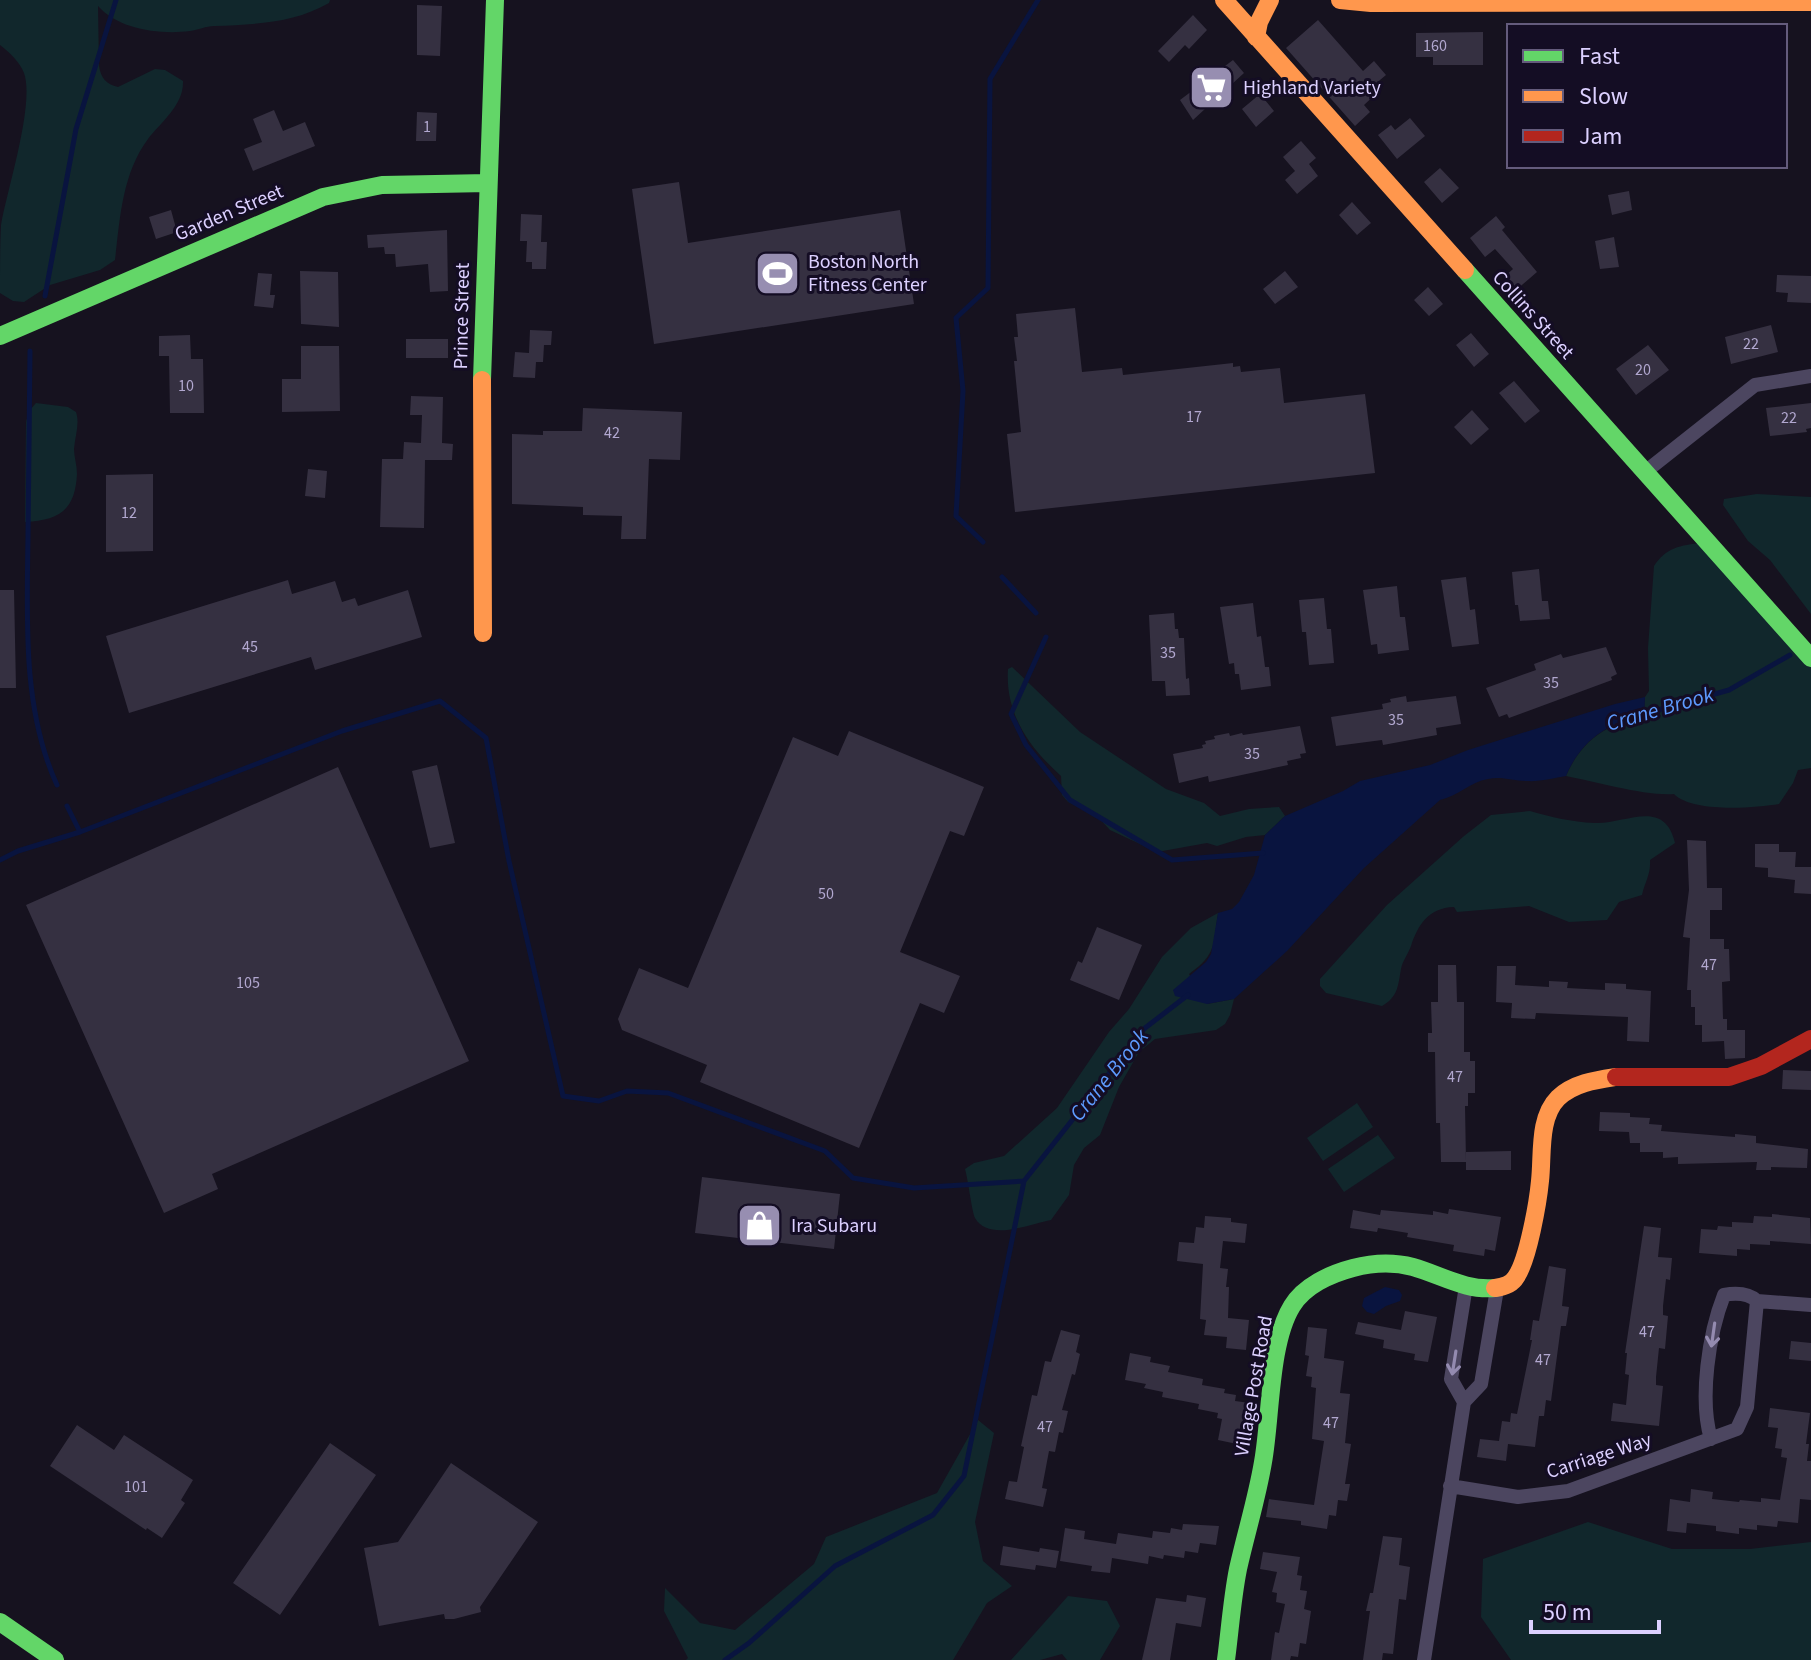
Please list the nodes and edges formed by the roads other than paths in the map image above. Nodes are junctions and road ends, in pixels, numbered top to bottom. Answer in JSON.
{"nodes":[{"id":1,"x":495,"y":0,"type":"edge"},
{"id":2,"x":1224,"y":0,"type":"edge"},
{"id":3,"x":1270,"y":0,"type":"edge"},
{"id":4,"x":1340,"y":0,"type":"edge"},
{"id":5,"x":1570,"y":1,"type":"edge"},
{"id":6,"x":1740,"y":1,"type":"edge"},
{"id":7,"x":1811,"y":2,"type":"edge"},
{"id":8,"x":1256,"y":37,"type":"junction"},
{"id":9,"x":488,"y":183,"type":"junction"},
{"id":10,"x":0,"y":336,"type":"edge"},
{"id":11,"x":1811,"y":376,"type":"edge"},
{"id":12,"x":1645,"y":472,"type":"junction"},
{"id":13,"x":483,"y":633,"type":"dead end"},
{"id":14,"x":1811,"y":658,"type":"edge"},
{"id":15,"x":1811,"y":1039,"type":"edge"},
{"id":16,"x":1466,"y":1286,"type":"junction"},
{"id":17,"x":1497,"y":1289,"type":"junction"},
{"id":18,"x":1757,"y":1301,"type":"junction"},
{"id":19,"x":1811,"y":1305,"type":"edge"},
{"id":20,"x":1464,"y":1402,"type":"junction"},
{"id":21,"x":1711,"y":1439,"type":"junction"},
{"id":22,"x":1450,"y":1486,"type":"junction"},
{"id":23,"x":0,"y":1622,"type":"edge"},
{"id":24,"x":55,"y":1660,"type":"edge"},
{"id":25,"x":1226,"y":1660,"type":"edge"},
{"id":26,"x":1424,"y":1660,"type":"edge"}],
"edges":[{"from":1,"to":9,"type":"main road","name":"Prince Street"},
{"from":2,"to":8,"type":"main road","name":"Collins Street"},
{"from":3,"to":8,"type":"main road"},
{"from":4,"to":5,"type":"main road"},
{"from":5,"to":6,"type":"main road"},
{"from":6,"to":7,"type":"main road"},
{"from":8,"to":12,"type":"main road","name":"Collins Street"},
{"from":9,"to":10,"type":"main road","name":"Garden Street"},
{"from":9,"to":13,"type":"main road","name":"Prince Street"},
{"from":11,"to":12,"type":"street"},
{"from":12,"to":14,"type":"main road","name":"Collins Street"},
{"from":15,"to":17,"type":"main road"},
{"from":16,"to":17,"type":"main road","name":"Village Post Road"},
{"from":16,"to":20,"type":"street","one_way":true},
{"from":16,"to":25,"type":"main road","name":"Village Post Road"},
{"from":17,"to":20,"type":"street"},
{"from":18,"to":19,"type":"street"},
{"from":18,"to":21,"type":"street","name":"Carriage Way"},
{"from":18,"to":21,"type":"street","one_way":true},
{"from":20,"to":22,"type":"street"},
{"from":21,"to":22,"type":"street","name":"Carriage Way"},
{"from":22,"to":26,"type":"street"},
{"from":23,"to":24,"type":"main road"}]}
